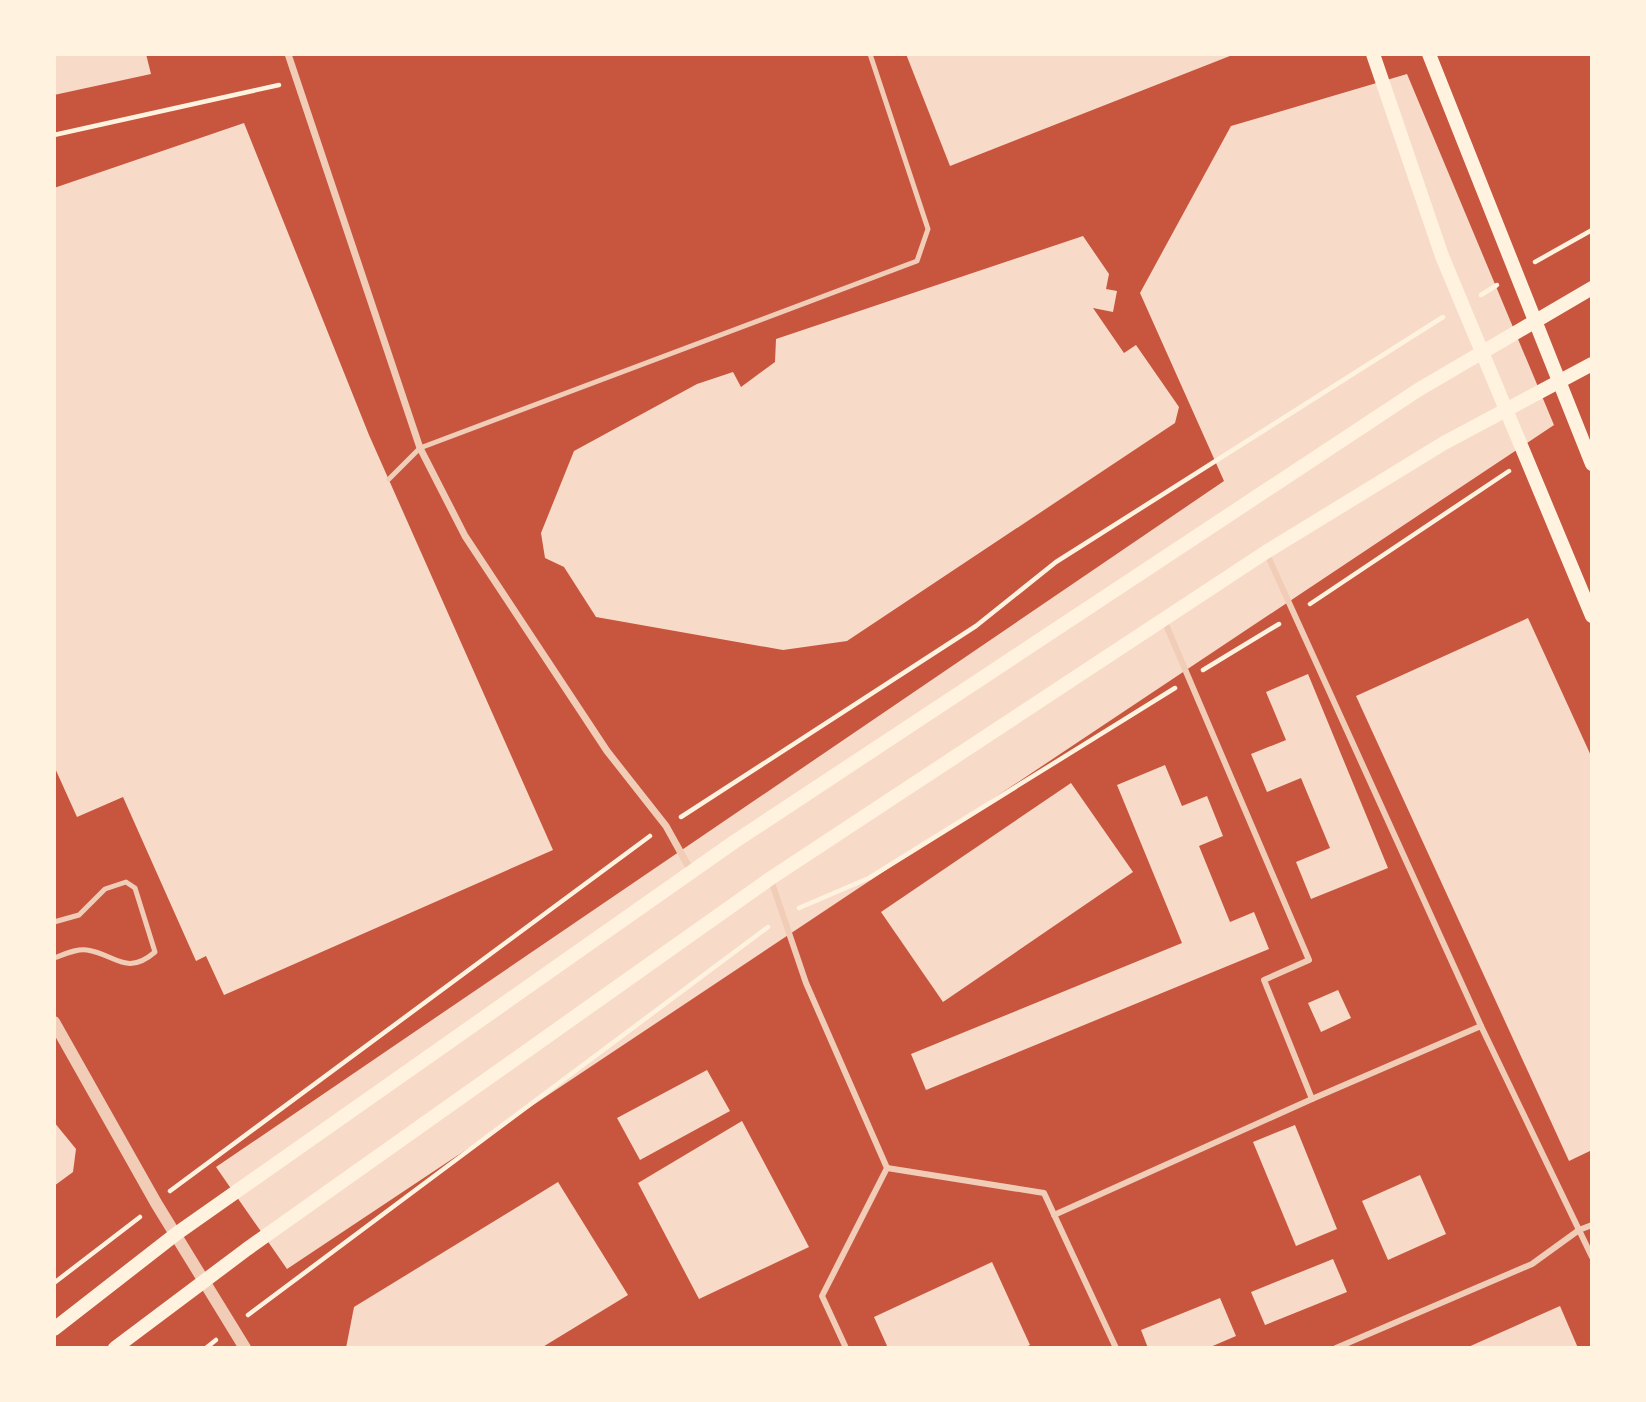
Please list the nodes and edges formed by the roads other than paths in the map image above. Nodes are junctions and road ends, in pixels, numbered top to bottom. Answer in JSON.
{"nodes":[{"id":1,"x":288,"y":54,"type":"edge"},
{"id":2,"x":870,"y":54,"type":"edge"},
{"id":3,"x":1373,"y":54,"type":"edge"},
{"id":4,"x":1429,"y":54,"type":"edge"},
{"id":5,"x":1592,"y":288,"type":"edge"},
{"id":6,"x":1534,"y":322,"type":"junction"},
{"id":7,"x":1481,"y":353,"type":"junction"},
{"id":8,"x":1592,"y":364,"type":"edge"},
{"id":9,"x":1558,"y":382,"type":"junction"},
{"id":10,"x":1505,"y":410,"type":"junction"},
{"id":11,"x":420,"y":448,"type":"junction"},
{"id":12,"x":1592,"y":464,"type":"edge"},
{"id":13,"x":389,"y":479,"type":"dead end"},
{"id":14,"x":1266,"y":552,"type":"junction"},
{"id":15,"x":1592,"y":616,"type":"edge"},
{"id":16,"x":1164,"y":618,"type":"junction"},
{"id":17,"x":691,"y":871,"type":"junction"},
{"id":18,"x":771,"y":878,"type":"junction"},
{"id":19,"x":54,"y":922,"type":"edge"},
{"id":20,"x":54,"y":958,"type":"edge"},
{"id":21,"x":54,"y":1022,"type":"edge"},
{"id":22,"x":1481,"y":1026,"type":"junction"},
{"id":23,"x":1312,"y":1099,"type":"junction"},
{"id":24,"x":887,"y":1168,"type":"junction"},
{"id":25,"x":1055,"y":1216,"type":"junction"},
{"id":26,"x":1592,"y":1225,"type":"edge"},
{"id":27,"x":1579,"y":1230,"type":"junction"},
{"id":28,"x":176,"y":1234,"type":"junction"},
{"id":29,"x":1592,"y":1256,"type":"edge"},
{"id":30,"x":206,"y":1282,"type":"junction"},
{"id":31,"x":54,"y":1329,"type":"edge"},
{"id":32,"x":115,"y":1348,"type":"edge"},
{"id":33,"x":245,"y":1348,"type":"edge"},
{"id":34,"x":846,"y":1348,"type":"edge"},
{"id":35,"x":1116,"y":1348,"type":"edge"},
{"id":36,"x":1336,"y":1348,"type":"edge"}],
"edges":[{"from":1,"to":11,"type":"street"},
{"from":2,"to":11,"type":"lane"},
{"from":3,"to":7,"type":"main road"},
{"from":4,"to":6,"type":"main road"},
{"from":5,"to":6,"type":"main road"},
{"from":6,"to":7,"type":"main road"},
{"from":6,"to":9,"type":"main road"},
{"from":7,"to":10,"type":"main road"},
{"from":7,"to":17,"type":"main road"},
{"from":8,"to":9,"type":"main road"},
{"from":9,"to":10,"type":"main road"},
{"from":9,"to":12,"type":"main road"},
{"from":10,"to":14,"type":"main road"},
{"from":10,"to":15,"type":"main road"},
{"from":11,"to":13,"type":"lane"},
{"from":11,"to":17,"type":"street"},
{"from":14,"to":16,"type":"main road"},
{"from":14,"to":22,"type":"street"},
{"from":16,"to":18,"type":"main road"},
{"from":16,"to":23,"type":"street"},
{"from":17,"to":28,"type":"main road"},
{"from":18,"to":24,"type":"street"},
{"from":18,"to":30,"type":"main road"},
{"from":19,"to":20,"type":"lane"},
{"from":21,"to":28,"type":"street"},
{"from":22,"to":23,"type":"street"},
{"from":22,"to":27,"type":"street"},
{"from":23,"to":25,"type":"street"},
{"from":24,"to":25,"type":"street"},
{"from":24,"to":34,"type":"street"},
{"from":25,"to":35,"type":"street"},
{"from":26,"to":27,"type":"street"},
{"from":27,"to":29,"type":"street"},
{"from":27,"to":36,"type":"street"},
{"from":28,"to":30,"type":"street"},
{"from":28,"to":31,"type":"main road"},
{"from":30,"to":32,"type":"main road"},
{"from":30,"to":33,"type":"street"}]}
